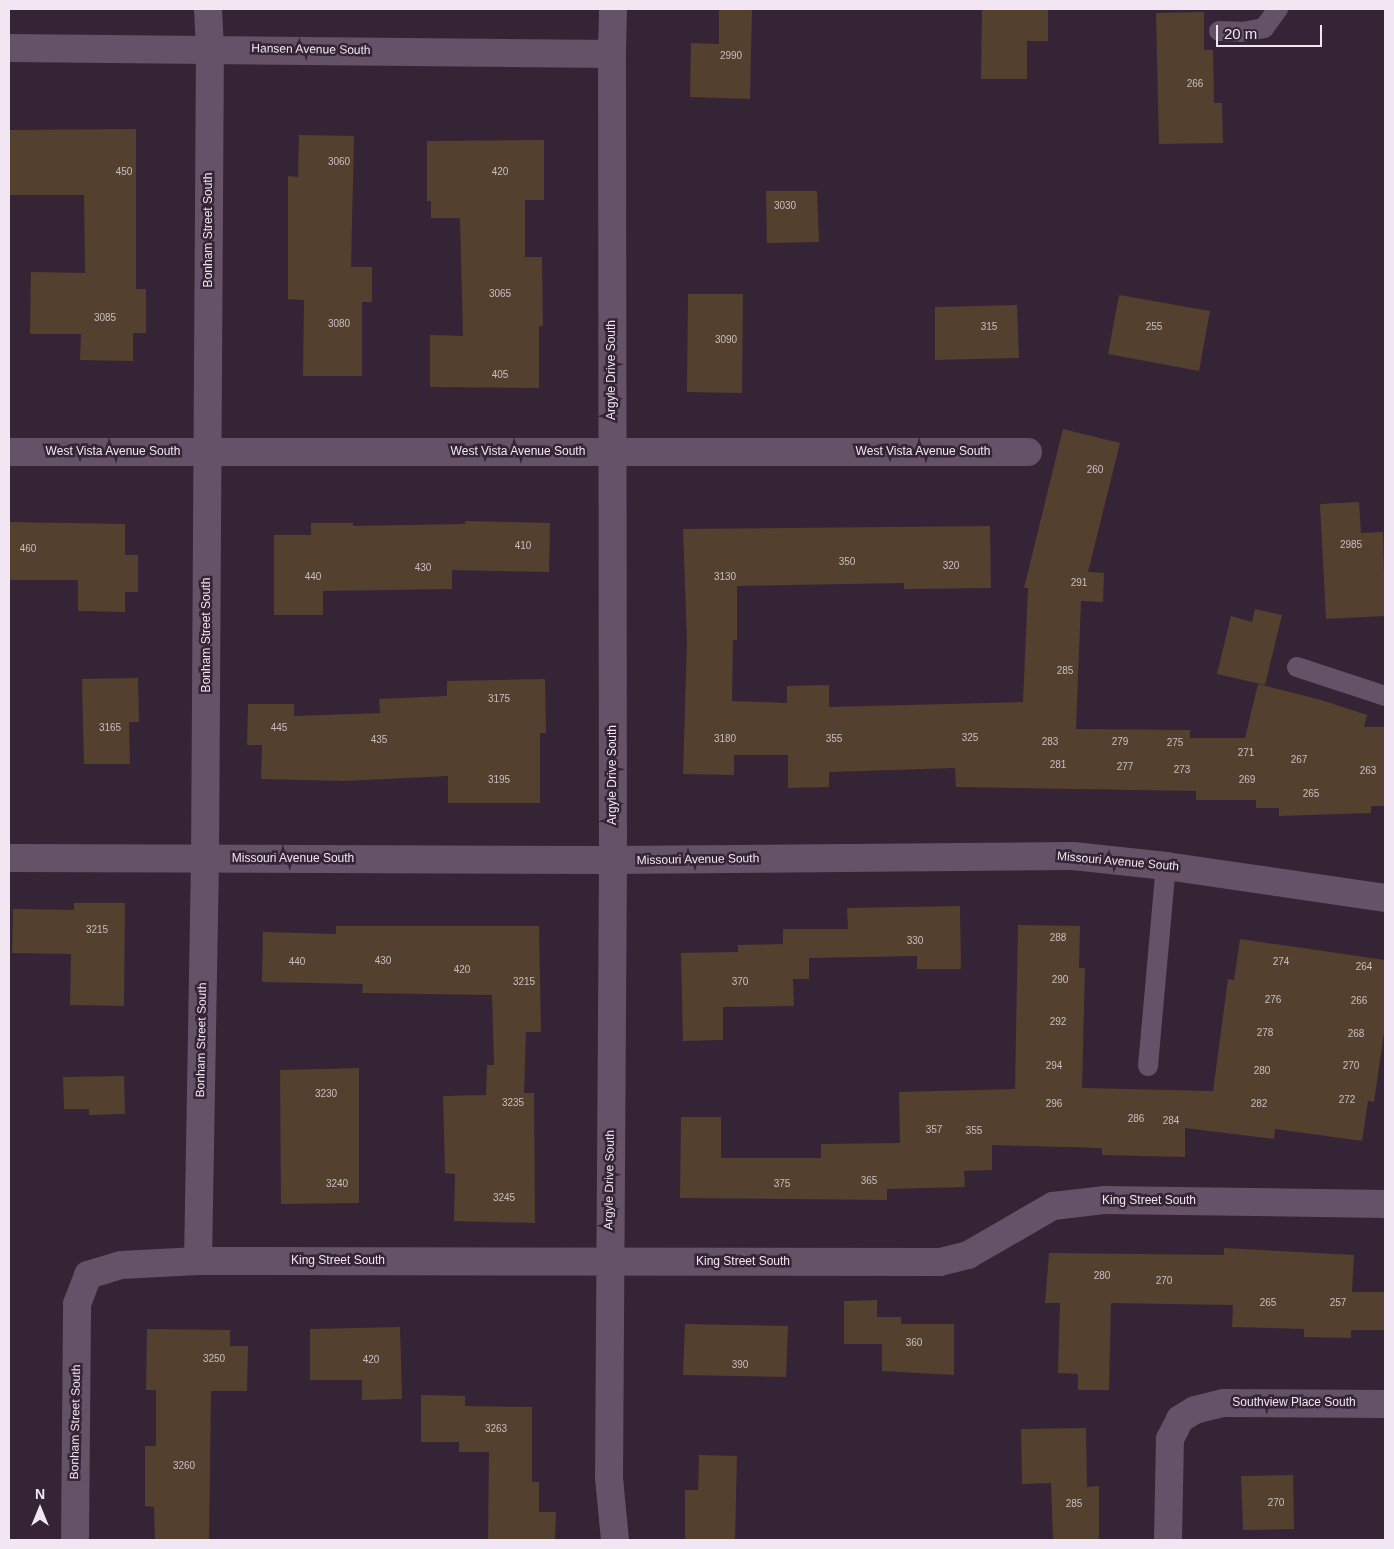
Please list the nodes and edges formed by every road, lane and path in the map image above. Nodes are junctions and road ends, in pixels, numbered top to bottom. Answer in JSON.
{"nodes":[{"id":1,"x":208,"y":9,"type":"edge"},
{"id":2,"x":613,"y":9,"type":"edge"},
{"id":3,"x":1278,"y":9,"type":"edge"},
{"id":4,"x":1219,"y":31,"type":"dead end"},
{"id":5,"x":9,"y":48,"type":"edge"},
{"id":6,"x":210,"y":49,"type":"junction"},
{"id":7,"x":612,"y":54,"type":"junction"},
{"id":8,"x":9,"y":452,"type":"edge"},
{"id":9,"x":208,"y":452,"type":"junction"},
{"id":10,"x":612,"y":452,"type":"junction"},
{"id":11,"x":1028,"y":452,"type":"dead end"},
{"id":12,"x":1297,"y":667,"type":"dead end"},
{"id":13,"x":1385,"y":696,"type":"edge"},
{"id":14,"x":9,"y":858,"type":"edge"},
{"id":15,"x":205,"y":859,"type":"junction"},
{"id":16,"x":614,"y":860,"type":"junction"},
{"id":17,"x":1166,"y":866,"type":"junction"},
{"id":18,"x":1385,"y":898,"type":"edge"},
{"id":19,"x":1148,"y":1066,"type":"dead end"},
{"id":20,"x":1385,"y":1204,"type":"edge"},
{"id":21,"x":198,"y":1261,"type":"junction"},
{"id":22,"x":610,"y":1261,"type":"junction"},
{"id":23,"x":88,"y":1275,"type":"joint"},
{"id":24,"x":1385,"y":1404,"type":"edge"},
{"id":25,"x":75,"y":1540,"type":"edge"},
{"id":26,"x":615,"y":1540,"type":"edge"},
{"id":27,"x":1168,"y":1540,"type":"edge"}],
"edges":[{"from":1,"to":6,"type":"street","name":"Bonham Street South"},
{"from":2,"to":7,"type":"street","name":"Argyle Drive South"},
{"from":3,"to":4,"type":"lane"},
{"from":5,"to":6,"type":"street","name":"Hansen Avenue South"},
{"from":6,"to":7,"type":"street","name":"Hansen Avenue South"},
{"from":6,"to":9,"type":"street","name":"Bonham Street South"},
{"from":7,"to":10,"type":"street","name":"Argyle Drive South"},
{"from":8,"to":9,"type":"street","name":"West Vista Avenue South"},
{"from":9,"to":10,"type":"street","name":"West Vista Avenue South"},
{"from":9,"to":15,"type":"street","name":"Bonham Street South"},
{"from":10,"to":11,"type":"street","name":"West Vista Avenue South"},
{"from":10,"to":16,"type":"street","name":"Argyle Drive South"},
{"from":12,"to":13,"type":"lane"},
{"from":14,"to":15,"type":"street","name":"Missouri Avenue South"},
{"from":15,"to":16,"type":"street","name":"Missouri Avenue South"},
{"from":15,"to":21,"type":"street","name":"Bonham Street South"},
{"from":16,"to":17,"type":"street","name":"Missouri Avenue South"},
{"from":16,"to":22,"type":"street","name":"Argyle Drive South"},
{"from":17,"to":18,"type":"street","name":"Missouri Avenue South"},
{"from":17,"to":19,"type":"lane"},
{"from":20,"to":22,"type":"street","name":"King Street South"},
{"from":21,"to":22,"type":"street","name":"King Street South"},
{"from":21,"to":23,"type":"street","name":"King Street South"},
{"from":22,"to":26,"type":"street","name":"Argyle Drive South"},
{"from":23,"to":25,"type":"street","name":"Bonham Street South"},
{"from":24,"to":27,"type":"street","name":"Southview Place South"}]}
